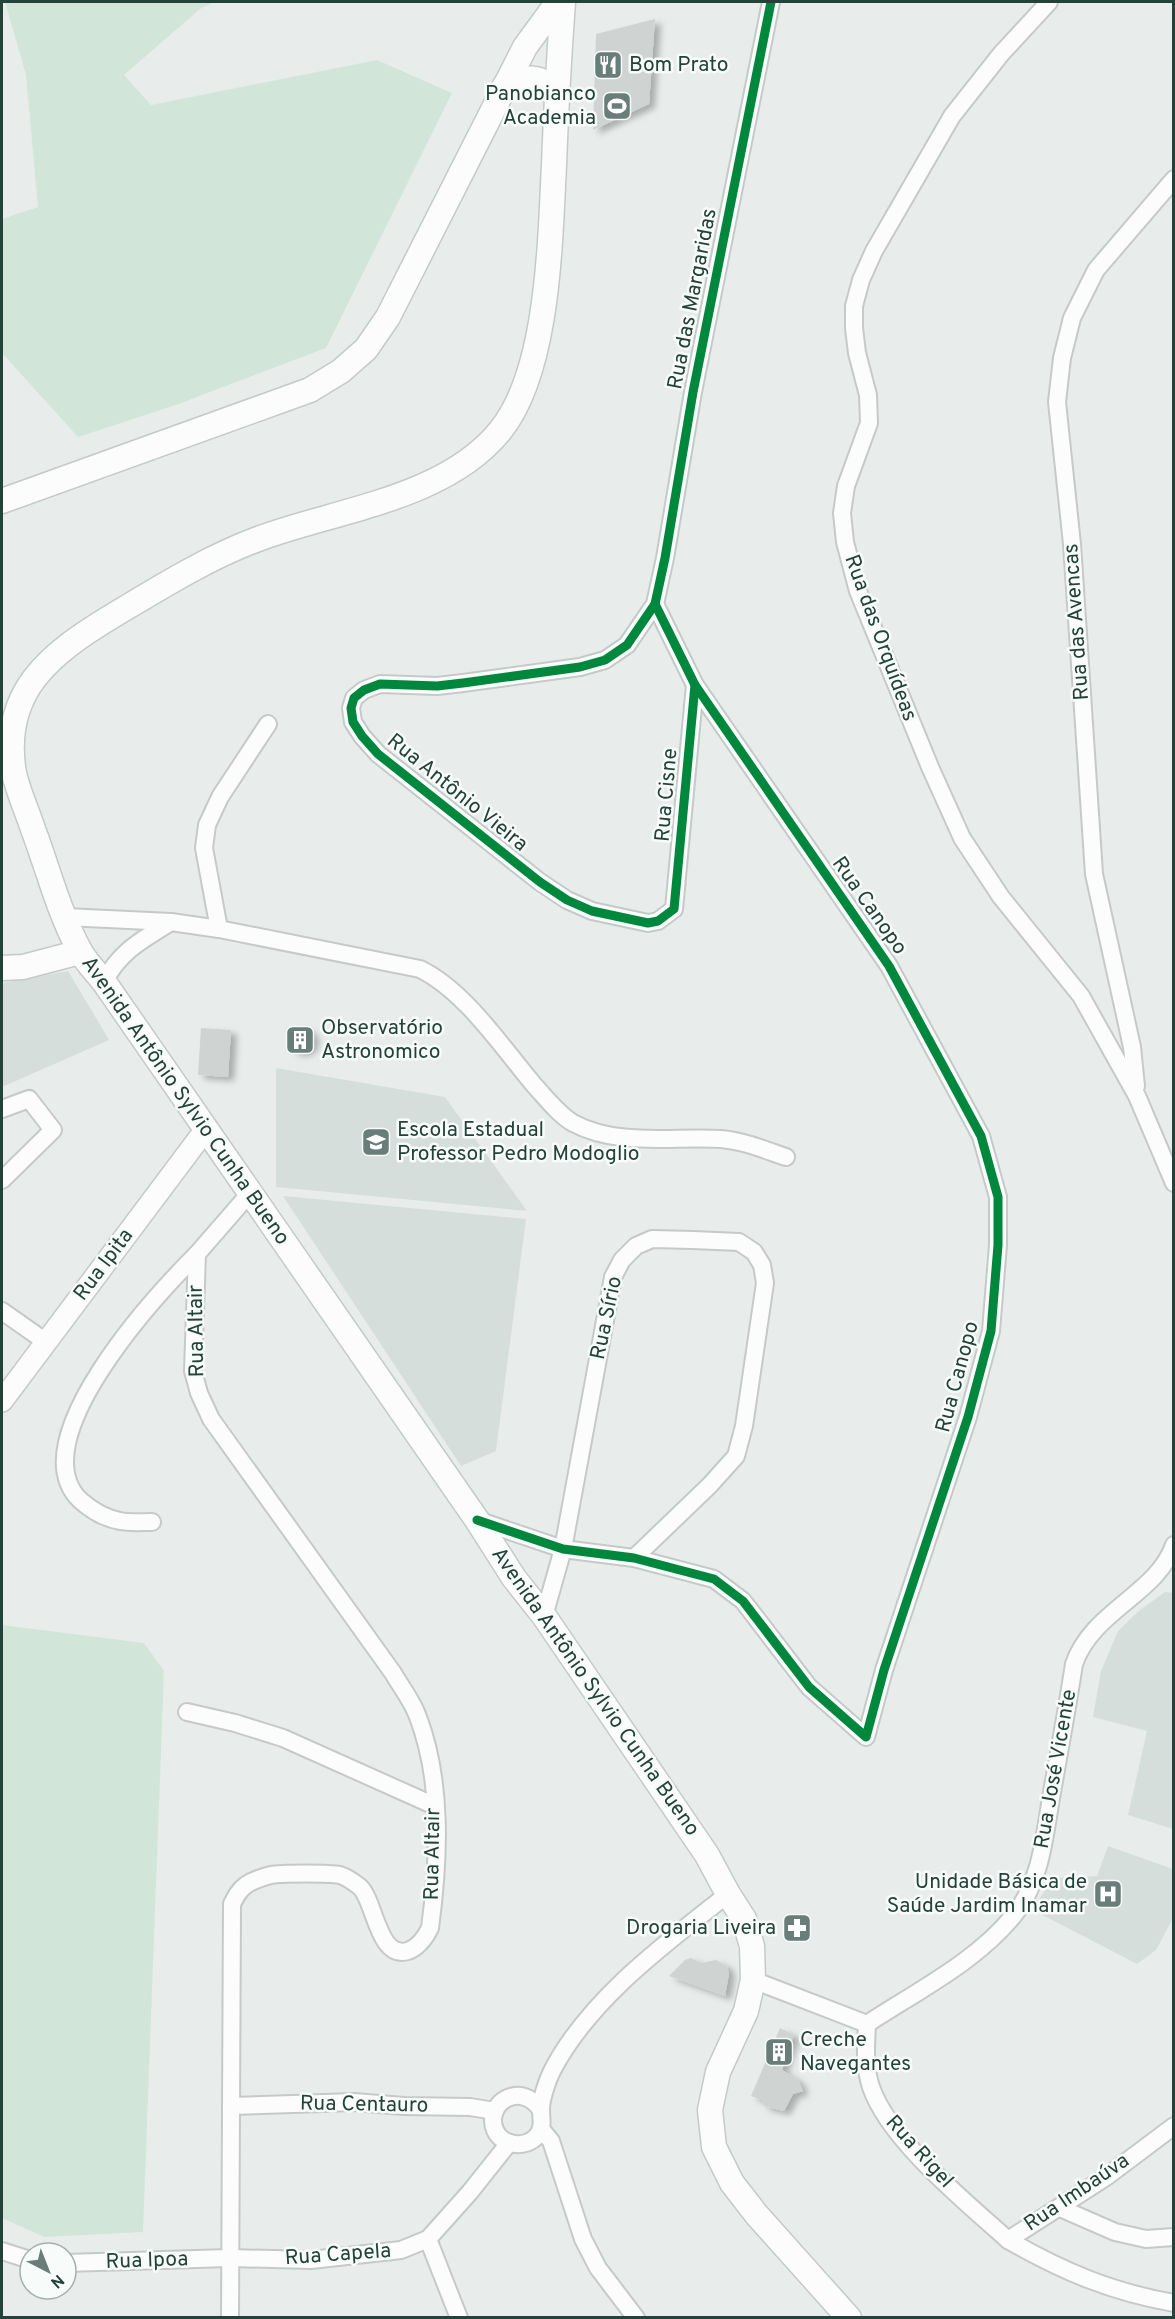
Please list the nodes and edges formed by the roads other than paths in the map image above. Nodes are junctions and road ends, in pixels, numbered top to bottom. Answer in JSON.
{"nodes":[{"id":1,"x":560,"y":2,"type":"edge"},
{"id":2,"x":771,"y":2,"type":"edge"},
{"id":3,"x":1049,"y":2,"type":"edge"},
{"id":4,"x":504,"y":87,"type":"junction"},
{"id":5,"x":557,"y":90,"type":"junction"},
{"id":6,"x":1173,"y":179,"type":"edge"},
{"id":7,"x":2,"y":501,"type":"edge"},
{"id":8,"x":655,"y":604,"type":"junction"},
{"id":9,"x":695,"y":685,"type":"junction"},
{"id":10,"x":268,"y":724,"type":"dead end"},
{"id":11,"x":674,"y":909,"type":"joint"},
{"id":12,"x":65,"y":916,"type":"junction"},
{"id":13,"x":171,"y":922,"type":"junction"},
{"id":14,"x":219,"y":929,"type":"junction"},
{"id":15,"x":80,"y":952,"type":"junction"},
{"id":16,"x":2,"y":968,"type":"edge"},
{"id":17,"x":104,"y":982,"type":"junction"},
{"id":18,"x":1137,"y":1096,"type":"junction"},
{"id":19,"x":2,"y":1109,"type":"edge"},
{"id":20,"x":206,"y":1129,"type":"junction"},
{"id":21,"x":786,"y":1157,"type":"dead end"},
{"id":22,"x":2,"y":1180,"type":"edge"},
{"id":23,"x":1173,"y":1183,"type":"edge"},
{"id":24,"x":250,"y":1193,"type":"junction"},
{"id":25,"x":197,"y":1254,"type":"junction"},
{"id":26,"x":2,"y":1311,"type":"edge"},
{"id":27,"x":46,"y":1342,"type":"junction"},
{"id":28,"x":2,"y":1401,"type":"edge"},
{"id":29,"x":477,"y":1520,"type":"junction"},
{"id":30,"x":152,"y":1522,"type":"dead end"},
{"id":31,"x":1173,"y":1545,"type":"edge"},
{"id":32,"x":562,"y":1549,"type":"junction"},
{"id":33,"x":634,"y":1558,"type":"junction"},
{"id":34,"x":544,"y":1616,"type":"junction"},
{"id":35,"x":187,"y":1712,"type":"dead end"},
{"id":36,"x":435,"y":1806,"type":"junction"},
{"id":37,"x":728,"y":1894,"type":"junction"},
{"id":38,"x":753,"y":1980,"type":"junction"},
{"id":39,"x":867,"y":2024,"type":"junction"},
{"id":40,"x":552,"y":2072,"type":"junction"},
{"id":41,"x":518,"y":2095,"type":"junction"},
{"id":42,"x":232,"y":2106,"type":"junction"},
{"id":43,"x":541,"y":2110,"type":"junction"},
{"id":44,"x":495,"y":2111,"type":"junction"},
{"id":45,"x":1173,"y":2126,"type":"edge"},
{"id":46,"x":542,"y":2129,"type":"junction"},
{"id":47,"x":509,"y":2143,"type":"junction"},
{"id":48,"x":1060,"y":2208,"type":"junction"},
{"id":49,"x":1173,"y":2237,"type":"edge"},
{"id":50,"x":428,"y":2239,"type":"junction"},
{"id":51,"x":1008,"y":2240,"type":"junction"},
{"id":52,"x":2,"y":2251,"type":"edge"},
{"id":53,"x":18,"y":2256,"type":"edge"},
{"id":54,"x":229,"y":2258,"type":"junction"},
{"id":55,"x":78,"y":2263,"type":"edge"},
{"id":56,"x":1173,"y":2303,"type":"edge"},
{"id":57,"x":230,"y":2318,"type":"edge"},
{"id":58,"x":459,"y":2318,"type":"edge"},
{"id":59,"x":636,"y":2318,"type":"edge"},
{"id":60,"x":849,"y":2318,"type":"edge"}],
"edges":[{"from":1,"to":4,"type":"main road"},
{"from":1,"to":5,"type":"main road","name":"Avenida Antônio Sylvio Cunha Bueno"},
{"from":2,"to":8,"type":"street","name":"Rua das Margaridas"},
{"from":3,"to":18,"type":"street","name":"Rua das Orquídeas"},
{"from":4,"to":5,"type":"main road"},
{"from":4,"to":7,"type":"main road"},
{"from":5,"to":12,"type":"main road","name":"Avenida Antônio Sylvio Cunha Bueno"},
{"from":6,"to":18,"type":"street","name":"Rua das Avencas"},
{"from":8,"to":9,"type":"street","name":"Rua Canopo"},
{"from":8,"to":11,"type":"street","name":"Rua Antônio Vieira"},
{"from":9,"to":11,"type":"street","name":"Rua Cisne"},
{"from":9,"to":33,"type":"street","name":"Rua Canopo"},
{"from":10,"to":14,"type":"street"},
{"from":12,"to":13,"type":"street"},
{"from":12,"to":15,"type":"main road","name":"Avenida Antônio Sylvio Cunha Bueno"},
{"from":13,"to":14,"type":"street"},
{"from":13,"to":17,"type":"street"},
{"from":14,"to":21,"type":"street"},
{"from":15,"to":16,"type":"main road"},
{"from":15,"to":17,"type":"main road","name":"Avenida Antônio Sylvio Cunha Bueno"},
{"from":17,"to":20,"type":"main road","name":"Avenida Antônio Sylvio Cunha Bueno"},
{"from":18,"to":23,"type":"street"},
{"from":19,"to":22,"type":"street"},
{"from":20,"to":24,"type":"main road","name":"Avenida Antônio Sylvio Cunha Bueno"},
{"from":20,"to":27,"type":"street","name":"Rua Ipita"},
{"from":24,"to":25,"type":"street","name":"Rua Altair"},
{"from":24,"to":29,"type":"main road","name":"Avenida Antônio Sylvio Cunha Bueno"},
{"from":25,"to":30,"type":"street"},
{"from":25,"to":36,"type":"street","name":"Rua Altair"},
{"from":26,"to":27,"type":"street"},
{"from":27,"to":28,"type":"street","name":"Rua Ipita"},
{"from":29,"to":32,"type":"street","name":"Rua Canopo"},
{"from":29,"to":34,"type":"main road","name":"Avenida Antônio Sylvio Cunha Bueno"},
{"from":31,"to":39,"type":"street","name":"Rua José Vicente"},
{"from":32,"to":33,"type":"street","name":"Rua Canopo"},
{"from":32,"to":33,"type":"street","name":"Rua Sírio"},
{"from":32,"to":34,"type":"street","name":"Rua Sírio"},
{"from":34,"to":37,"type":"main road","name":"Avenida Antônio Sylvio Cunha Bueno"},
{"from":35,"to":36,"type":"street"},
{"from":36,"to":42,"type":"street","name":"Rua Altair"},
{"from":37,"to":38,"type":"main road","name":"Avenida Antônio Sylvio Cunha Bueno"},
{"from":37,"to":40,"type":"street"},
{"from":38,"to":39,"type":"street"},
{"from":38,"to":60,"type":"main road","name":"Avenida Antônio Sylvio Cunha Bueno"},
{"from":39,"to":51,"type":"street","name":"Rua Rigel"},
{"from":40,"to":41,"type":"street"},
{"from":40,"to":43,"type":"street"},
{"from":41,"to":43,"type":"street"},
{"from":41,"to":44,"type":"street"},
{"from":42,"to":44,"type":"street","name":"Rua Centauro"},
{"from":42,"to":54,"type":"street","name":"Rua Altair"},
{"from":43,"to":46,"type":"street"},
{"from":44,"to":47,"type":"street"},
{"from":45,"to":48,"type":"street","name":"Rua Imbaúva"},
{"from":46,"to":47,"type":"street"},
{"from":46,"to":59,"type":"street"},
{"from":47,"to":50,"type":"street","name":"Rua Capela"},
{"from":48,"to":49,"type":"street"},
{"from":48,"to":51,"type":"street","name":"Rua Imbaúva"},
{"from":50,"to":54,"type":"street","name":"Rua Capela"},
{"from":50,"to":58,"type":"street"},
{"from":51,"to":56,"type":"street","name":"Rua Imbaúva"},
{"from":52,"to":53,"type":"street"},
{"from":54,"to":55,"type":"street","name":"Rua Ipoa"},
{"from":54,"to":57,"type":"street","name":"Rua Altair"}]}
